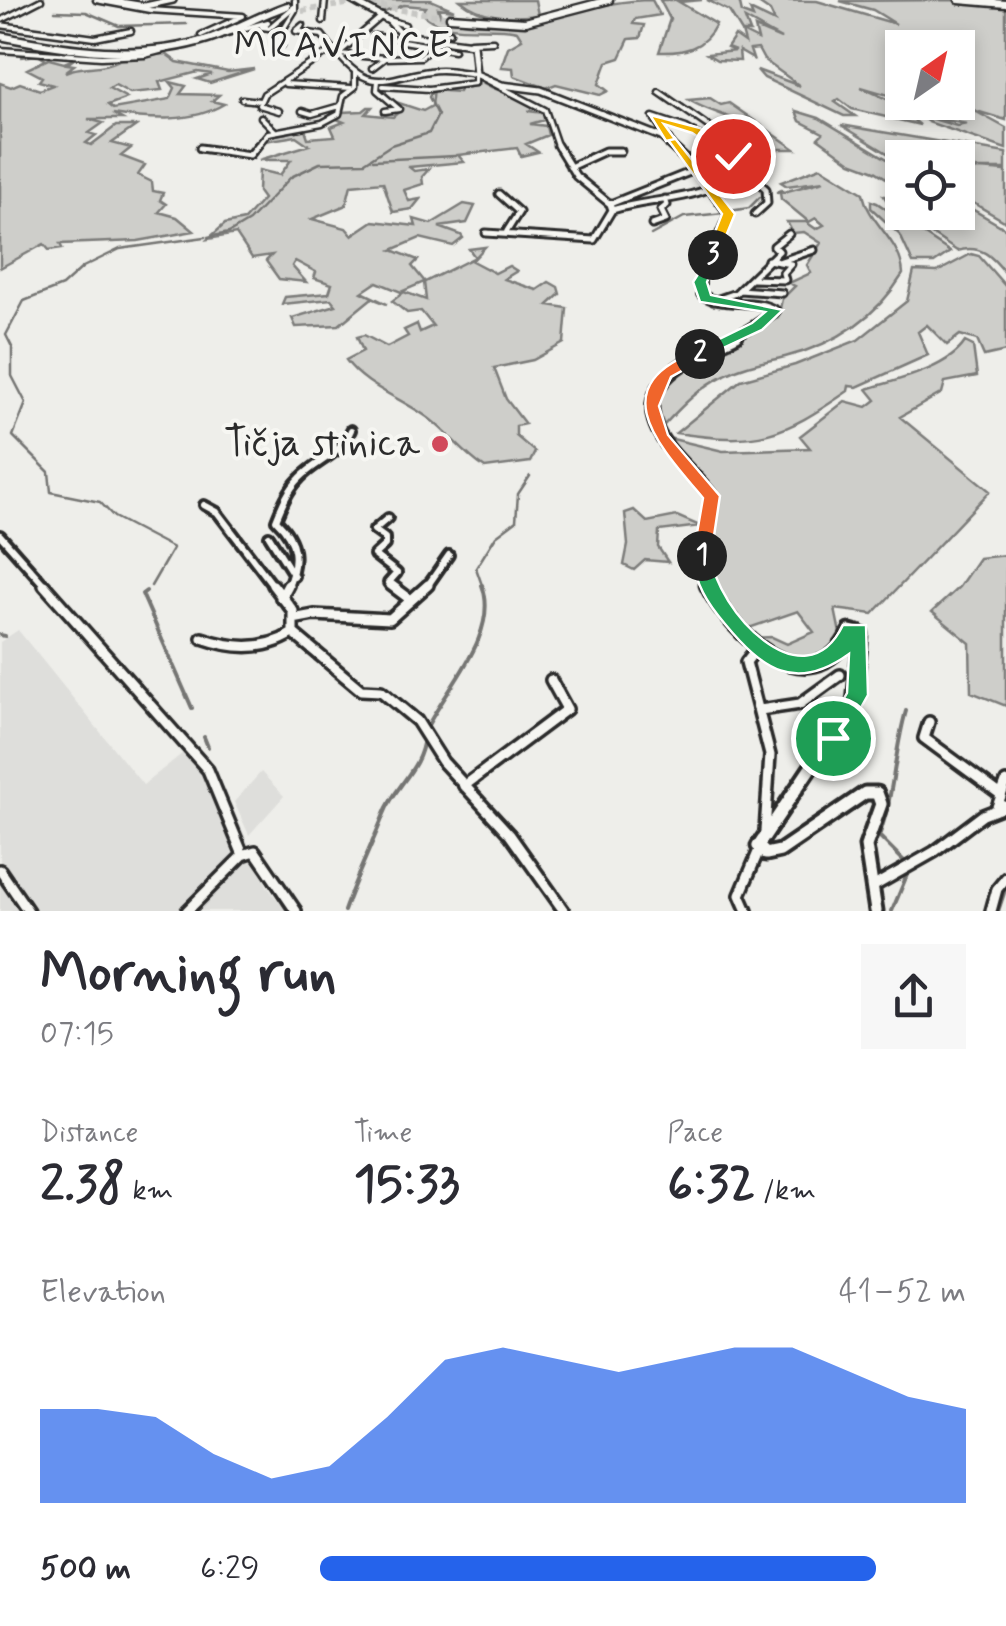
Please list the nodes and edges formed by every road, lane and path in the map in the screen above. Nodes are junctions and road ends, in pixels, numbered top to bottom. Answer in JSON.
{"nodes":[{"id":1,"x":41,"y":0,"type":"edge"},
{"id":2,"x":96,"y":0,"type":"edge"},
{"id":3,"x":173,"y":0,"type":"edge"},
{"id":4,"x":326,"y":0,"type":"edge"},
{"id":5,"x":351,"y":0,"type":"edge"},
{"id":6,"x":602,"y":0,"type":"edge"},
{"id":7,"x":959,"y":0,"type":"edge"},
{"id":8,"x":976,"y":0,"type":"edge"},
{"id":9,"x":88,"y":1,"type":"edge"},
{"id":10,"x":120,"y":1,"type":"edge"},
{"id":11,"x":108,"y":2,"type":"edge"},
{"id":12,"x":1006,"y":3,"type":"edge"},
{"id":13,"x":292,"y":4,"type":"edge"},
{"id":14,"x":282,"y":14,"type":"tunnel mouth"},
{"id":15,"x":448,"y":15,"type":"tunnel mouth"},
{"id":16,"x":384,"y":18,"type":"junction"},
{"id":17,"x":323,"y":21,"type":"dead end"},
{"id":18,"x":276,"y":22,"type":"junction"},
{"id":19,"x":0,"y":23,"type":"edge"},
{"id":20,"x":303,"y":25,"type":"dead end"},
{"id":21,"x":405,"y":25,"type":"dead end"},
{"id":22,"x":296,"y":30,"type":"junction"},
{"id":23,"x":132,"y":31,"type":"dead end"},
{"id":24,"x":284,"y":32,"type":"junction"},
{"id":25,"x":450,"y":32,"type":"dead end"},
{"id":26,"x":201,"y":35,"type":"dead end"},
{"id":27,"x":374,"y":36,"type":"dead end"},
{"id":28,"x":0,"y":37,"type":"edge"},
{"id":29,"x":425,"y":37,"type":"junction"},
{"id":30,"x":492,"y":41,"type":"dead end"},
{"id":31,"x":469,"y":42,"type":"junction"},
{"id":32,"x":418,"y":43,"type":"junction"},
{"id":33,"x":282,"y":45,"type":"dead end"},
{"id":34,"x":433,"y":46,"type":"junction"},
{"id":35,"x":44,"y":48,"type":"dead end"},
{"id":36,"x":3,"y":49,"type":"edge"},
{"id":37,"x":333,"y":49,"type":"junction"},
{"id":38,"x":454,"y":50,"type":"dead end"},
{"id":39,"x":58,"y":51,"type":"junction"},
{"id":40,"x":340,"y":52,"type":"junction"},
{"id":41,"x":384,"y":58,"type":"junction"},
{"id":42,"x":372,"y":68,"type":"dead end"},
{"id":43,"x":354,"y":72,"type":"junction"},
{"id":44,"x":476,"y":74,"type":"junction"},
{"id":45,"x":283,"y":83,"type":"junction"},
{"id":46,"x":378,"y":83,"type":"junction"},
{"id":47,"x":355,"y":87,"type":"junction"},
{"id":48,"x":658,"y":92,"type":"dead end"},
{"id":49,"x":242,"y":99,"type":"dead end"},
{"id":50,"x":260,"y":101,"type":"junction"},
{"id":51,"x":340,"y":106,"type":"junction"},
{"id":52,"x":279,"y":111,"type":"dead end"},
{"id":53,"x":302,"y":111,"type":"dead end"},
{"id":54,"x":386,"y":112,"type":"dead end"},
{"id":55,"x":261,"y":117,"type":"dead end"},
{"id":56,"x":275,"y":131,"type":"junction"},
{"id":57,"x":672,"y":144,"type":"junction"},
{"id":58,"x":200,"y":148,"type":"dead end"},
{"id":59,"x":621,"y":150,"type":"dead end"},
{"id":60,"x":731,"y":154,"type":"junction"},
{"id":61,"x":710,"y":164,"type":"dead end"},
{"id":62,"x":570,"y":167,"type":"junction"},
{"id":63,"x":696,"y":170,"type":"junction"},
{"id":64,"x":712,"y":188,"type":"junction"},
{"id":65,"x":498,"y":194,"type":"dead end"},
{"id":66,"x":664,"y":200,"type":"junction"},
{"id":67,"x":611,"y":207,"type":"junction"},
{"id":68,"x":755,"y":214,"type":"dead end"},
{"id":69,"x":652,"y":225,"type":"dead end"},
{"id":70,"x":507,"y":231,"type":"junction"},
{"id":71,"x":486,"y":233,"type":"dead end"},
{"id":72,"x":789,"y":234,"type":"dead end"},
{"id":73,"x":814,"y":250,"type":"dead end"},
{"id":74,"x":766,"y":260,"type":"junction"},
{"id":75,"x":781,"y":262,"type":"junction"},
{"id":76,"x":750,"y":279,"type":"junction"},
{"id":77,"x":738,"y":290,"type":"junction"},
{"id":78,"x":782,"y":292,"type":"dead end"},
{"id":79,"x":712,"y":302,"type":"junction"},
{"id":80,"x":351,"y":430,"type":"dead end"},
{"id":81,"x":204,"y":505,"type":"dead end"},
{"id":82,"x":388,"y":518,"type":"dead end"},
{"id":83,"x":0,"y":535,"type":"edge"},
{"id":84,"x":268,"y":536,"type":"dead end"},
{"id":85,"x":450,"y":555,"type":"dead end"},
{"id":86,"x":294,"y":576,"type":"junction"},
{"id":87,"x":281,"y":598,"type":"junction"},
{"id":88,"x":412,"y":600,"type":"junction"},
{"id":89,"x":293,"y":619,"type":"junction"},
{"id":90,"x":293,"y":633,"type":"junction"},
{"id":91,"x":202,"y":638,"type":"dead end"},
{"id":92,"x":756,"y":648,"type":"junction"},
{"id":93,"x":840,"y":675,"type":"dead end"},
{"id":94,"x":551,"y":680,"type":"dead end"},
{"id":95,"x":760,"y":710,"type":"junction"},
{"id":96,"x":929,"y":722,"type":"dead end"},
{"id":97,"x":1006,"y":782,"type":"edge"},
{"id":98,"x":464,"y":786,"type":"junction"},
{"id":99,"x":1000,"y":794,"type":"junction"},
{"id":100,"x":1001,"y":807,"type":"edge"},
{"id":101,"x":765,"y":830,"type":"junction"},
{"id":102,"x":759,"y":850,"type":"junction"},
{"id":103,"x":243,"y":855,"type":"junction"},
{"id":104,"x":0,"y":870,"type":"edge"},
{"id":105,"x":1006,"y":878,"type":"edge"},
{"id":106,"x":873,"y":887,"type":"junction"},
{"id":107,"x":28,"y":911,"type":"edge"},
{"id":108,"x":187,"y":911,"type":"edge"},
{"id":109,"x":296,"y":911,"type":"edge"},
{"id":110,"x":564,"y":911,"type":"edge"},
{"id":111,"x":747,"y":911,"type":"edge"},
{"id":112,"x":876,"y":911,"type":"edge"},
{"id":113,"x":992,"y":911,"type":"edge"}],
"edges":[{"from":1,"to":19,"type":"street"},
{"from":2,"to":11,"type":"street"},
{"from":3,"to":10,"type":"main road"},
{"from":4,"to":17,"type":"street"},
{"from":5,"to":16,"type":"main road"},
{"from":6,"to":15,"type":"highway"},
{"from":7,"to":12,"type":"highway"},
{"from":8,"to":12,"type":"highway"},
{"from":9,"to":11,"type":"street"},
{"from":10,"to":11,"type":"main road"},
{"from":11,"to":26,"type":"street"},
{"from":13,"to":18,"type":"street"},
{"from":13,"to":24,"type":"street"},
{"from":13,"to":28,"type":"highway"},
{"from":14,"to":39,"type":"highway"},
{"from":16,"to":21,"type":"street"},
{"from":16,"to":29,"type":"main road"},
{"from":16,"to":40,"type":"street"},
{"from":18,"to":24,"type":"street"},
{"from":18,"to":39,"type":"street"},
{"from":19,"to":23,"type":"street"},
{"from":20,"to":22,"type":"street"},
{"from":22,"to":24,"type":"street"},
{"from":22,"to":37,"type":"street"},
{"from":24,"to":33,"type":"street"},
{"from":25,"to":29,"type":"street"},
{"from":27,"to":32,"type":"street"},
{"from":28,"to":39,"type":"highway"},
{"from":29,"to":31,"type":"main road"},
{"from":29,"to":32,"type":"street"},
{"from":30,"to":31,"type":"street"},
{"from":31,"to":44,"type":"main road"},
{"from":32,"to":34,"type":"street"},
{"from":34,"to":38,"type":"street"},
{"from":34,"to":41,"type":"street"},
{"from":35,"to":39,"type":"highway"},
{"from":36,"to":39,"type":"street"},
{"from":37,"to":40,"type":"street"},
{"from":37,"to":45,"type":"street"},
{"from":40,"to":41,"type":"street"},
{"from":40,"to":43,"type":"street"},
{"from":41,"to":42,"type":"street"},
{"from":43,"to":46,"type":"street"},
{"from":43,"to":47,"type":"street"},
{"from":44,"to":46,"type":"street"},
{"from":44,"to":46,"type":"street"},
{"from":44,"to":57,"type":"main road"},
{"from":44,"to":62,"type":"street"},
{"from":45,"to":47,"type":"street"},
{"from":45,"to":50,"type":"street"},
{"from":46,"to":54,"type":"street"},
{"from":47,"to":51,"type":"street"},
{"from":48,"to":60,"type":"street"},
{"from":49,"to":50,"type":"street"},
{"from":50,"to":52,"type":"street"},
{"from":51,"to":53,"type":"street"},
{"from":51,"to":56,"type":"street"},
{"from":55,"to":56,"type":"street"},
{"from":56,"to":58,"type":"street"},
{"from":57,"to":60,"type":"street"},
{"from":57,"to":63,"type":"main road"},
{"from":59,"to":62,"type":"street"},
{"from":60,"to":68,"type":"street"},
{"from":61,"to":63,"type":"street"},
{"from":62,"to":67,"type":"street"},
{"from":63,"to":64,"type":"main road"},
{"from":63,"to":67,"type":"street"},
{"from":64,"to":66,"type":"street"},
{"from":64,"to":79,"type":"main road"},
{"from":65,"to":70,"type":"street"},
{"from":66,"to":67,"type":"street"},
{"from":66,"to":69,"type":"street"},
{"from":67,"to":70,"type":"street"},
{"from":70,"to":71,"type":"street"},
{"from":72,"to":74,"type":"street"},
{"from":73,"to":75,"type":"street"},
{"from":74,"to":75,"type":"street"},
{"from":74,"to":76,"type":"street"},
{"from":75,"to":76,"type":"street"},
{"from":76,"to":77,"type":"street"},
{"from":77,"to":78,"type":"street"},
{"from":77,"to":79,"type":"street"},
{"from":79,"to":92,"type":"main road"},
{"from":80,"to":86,"type":"street"},
{"from":81,"to":87,"type":"street"},
{"from":82,"to":88,"type":"street"},
{"from":83,"to":103,"type":"street"},
{"from":84,"to":86,"type":"street"},
{"from":85,"to":88,"type":"street"},
{"from":86,"to":87,"type":"street"},
{"from":87,"to":89,"type":"street"},
{"from":88,"to":89,"type":"street"},
{"from":89,"to":90,"type":"street"},
{"from":90,"to":91,"type":"street"},
{"from":90,"to":98,"type":"street"},
{"from":92,"to":95,"type":"street"},
{"from":92,"to":101,"type":"main road"},
{"from":93,"to":95,"type":"street"},
{"from":94,"to":98,"type":"street"},
{"from":95,"to":101,"type":"street"},
{"from":96,"to":99,"type":"street"},
{"from":97,"to":99,"type":"street"},
{"from":98,"to":110,"type":"street"},
{"from":99,"to":100,"type":"street"},
{"from":100,"to":106,"type":"street"},
{"from":101,"to":102,"type":"main road"},
{"from":102,"to":106,"type":"main road"},
{"from":102,"to":111,"type":"street"},
{"from":103,"to":108,"type":"street"},
{"from":103,"to":109,"type":"street"},
{"from":104,"to":107,"type":"street"},
{"from":105,"to":113,"type":"street"},
{"from":106,"to":112,"type":"main road"}]}
